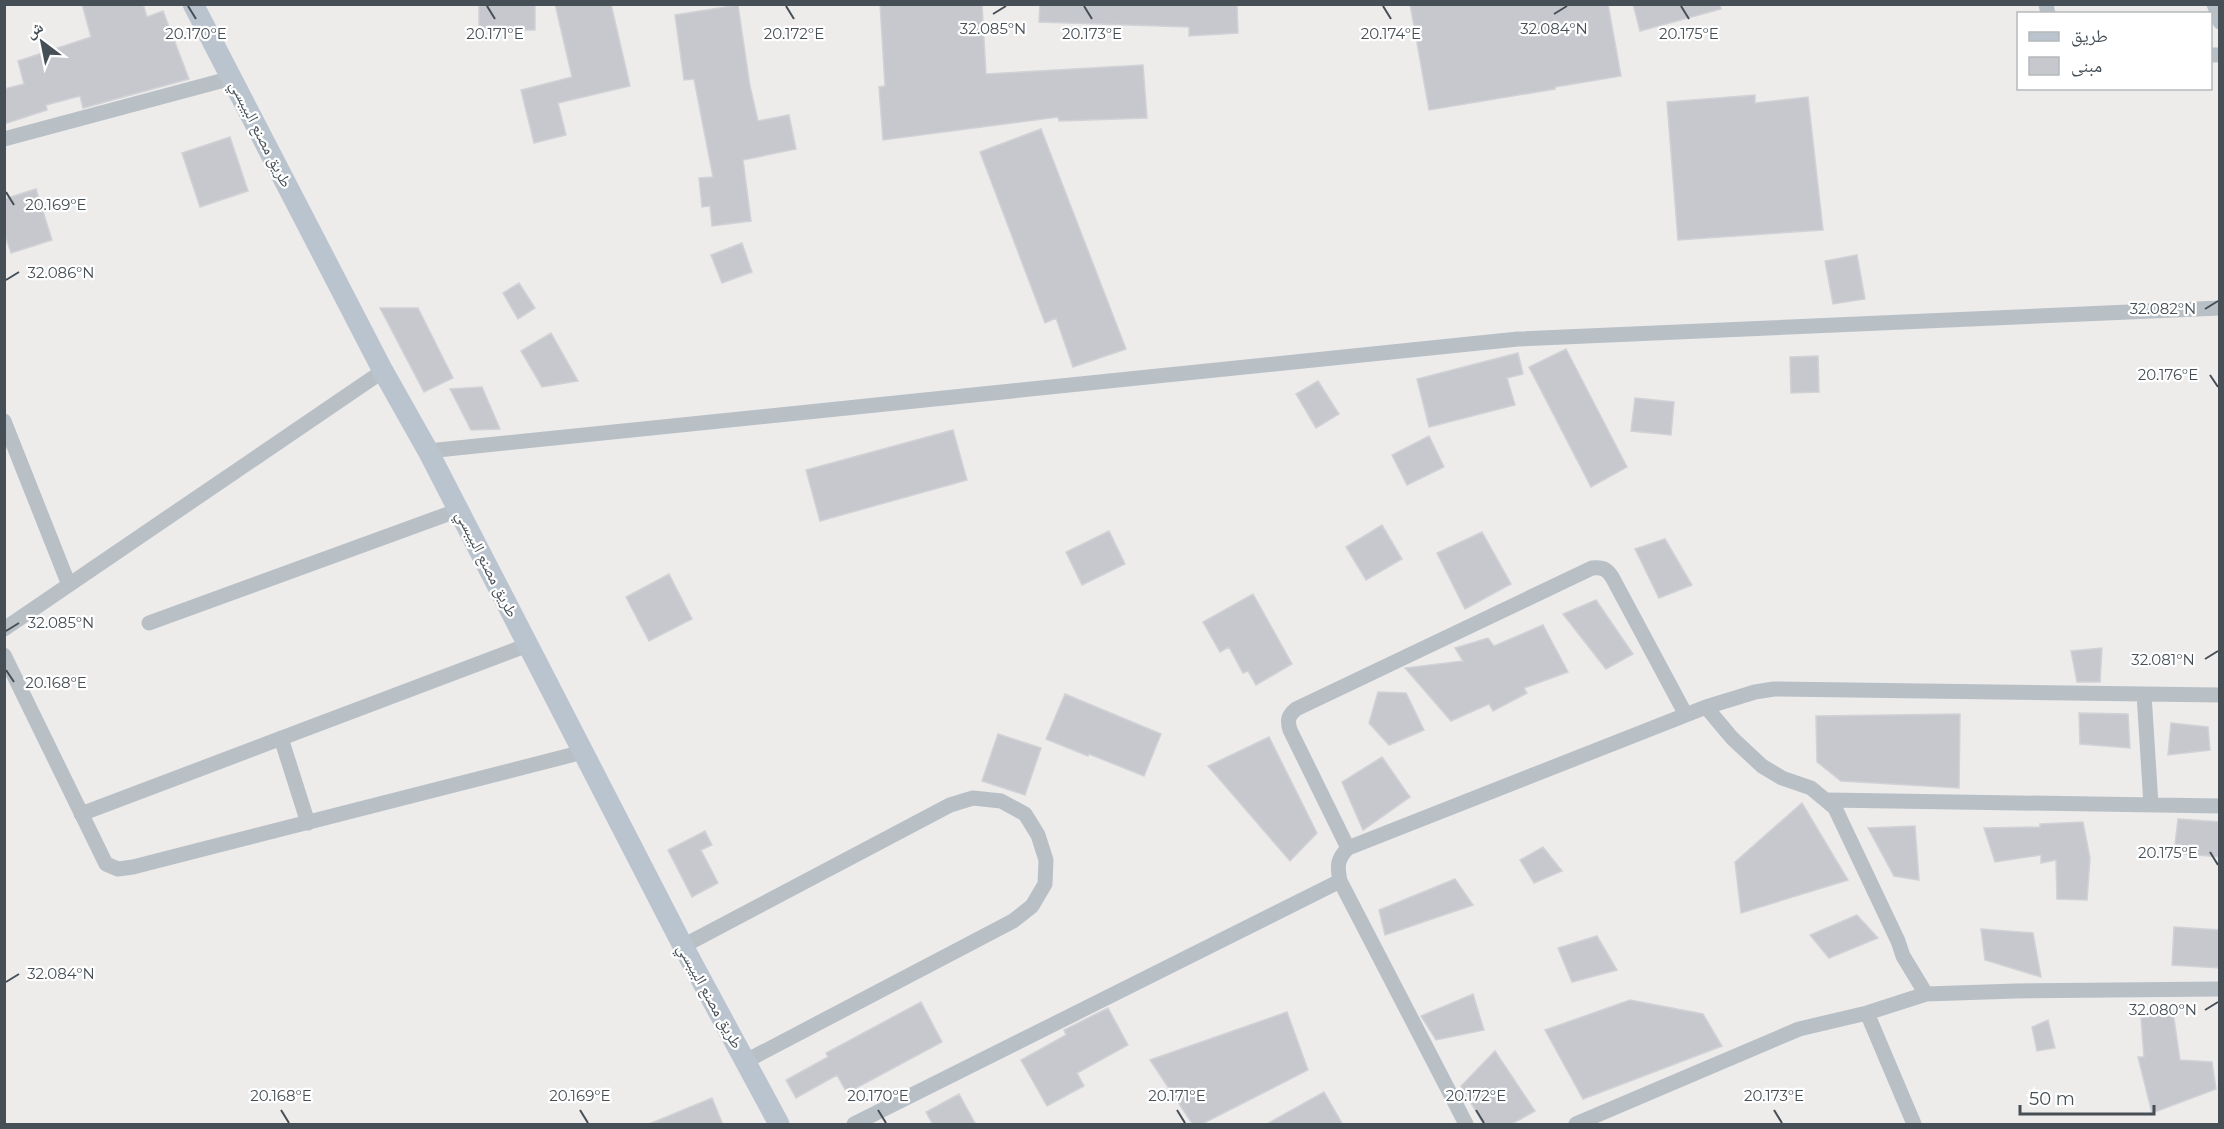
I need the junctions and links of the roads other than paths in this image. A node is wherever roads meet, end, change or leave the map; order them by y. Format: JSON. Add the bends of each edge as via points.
{"nodes":[{"id":1,"x":194,"y":4,"type":"edge"},
{"id":2,"x":2214,"y":4,"type":"edge"},
{"id":3,"x":2220,"y":22,"type":"edge"},
{"id":4,"x":232,"y":78,"type":"junction"},
{"id":5,"x":4,"y":139,"type":"edge"},
{"id":6,"x":2220,"y":308,"type":"edge"},
{"id":7,"x":383,"y":371,"type":"junction"},
{"id":8,"x":4,"y":421,"type":"edge"},
{"id":9,"x":428,"y":451,"type":"junction"},
{"id":10,"x":459,"y":510,"type":"junction"},
{"id":11,"x":69,"y":585,"type":"junction"},
{"id":12,"x":149,"y":623,"type":"dead end"},
{"id":13,"x":4,"y":629,"type":"edge"},
{"id":14,"x":528,"y":645,"type":"junction"},
{"id":15,"x":4,"y":655,"type":"edge"},
{"id":16,"x":2144,"y":694,"type":"junction"},
{"id":17,"x":2220,"y":695,"type":"edge"},
{"id":18,"x":1706,"y":707,"type":"junction"},
{"id":19,"x":1686,"y":715,"type":"junction"},
{"id":20,"x":281,"y":738,"type":"junction"},
{"id":21,"x":583,"y":752,"type":"junction"},
{"id":22,"x":1828,"y":800,"type":"junction"},
{"id":23,"x":2151,"y":805,"type":"junction"},
{"id":24,"x":2220,"y":806,"type":"edge"},
{"id":25,"x":81,"y":814,"type":"junction"},
{"id":26,"x":308,"y":823,"type":"junction"},
{"id":27,"x":1348,"y":848,"type":"junction"},
{"id":28,"x":1340,"y":881,"type":"junction"},
{"id":29,"x":683,"y":946,"type":"junction"},
{"id":30,"x":2220,"y":989,"type":"edge"},
{"id":31,"x":1926,"y":994,"type":"junction"},
{"id":32,"x":1867,"y":1013,"type":"junction"},
{"id":33,"x":746,"y":1061,"type":"junction"},
{"id":34,"x":779,"y":1125,"type":"edge"},
{"id":35,"x":854,"y":1125,"type":"edge"},
{"id":36,"x":1466,"y":1125,"type":"edge"},
{"id":37,"x":1576,"y":1125,"type":"edge"},
{"id":38,"x":1914,"y":1125,"type":"edge"}],
"edges":[{"from":1,"to":4,"type":"main road","name":"طريق مصنع البيبسي"},
{"from":2,"to":3,"type":"street"},
{"from":4,"to":5,"type":"street"},
{"from":4,"to":7,"type":"main road","name":"طريق مصنع البيبسي"},
{"from":6,"to":9,"type":"street","via":[[1518,339]]},
{"from":7,"to":9,"type":"main road","name":"طريق مصنع البيبسي"},
{"from":7,"to":11,"type":"street"},
{"from":8,"to":11,"type":"street"},
{"from":9,"to":10,"type":"main road","name":"طريق مصنع البيبسي"},
{"from":10,"to":12,"type":"street"},
{"from":10,"to":14,"type":"main road","name":"طريق مصنع البيبسي"},
{"from":11,"to":13,"type":"street"},
{"from":14,"to":20,"type":"street"},
{"from":14,"to":21,"type":"main road","name":"طريق مصنع البيبسي"},
{"from":15,"to":25,"type":"street"},
{"from":16,"to":17,"type":"street"},
{"from":16,"to":18,"type":"street","via":[[1774,689]]},
{"from":16,"to":23,"type":"street"},
{"from":18,"to":19,"type":"street"},
{"from":18,"to":22,"type":"street","via":[[1762,765]]},
{"from":19,"to":27,"type":"street"},
{"from":19,"to":27,"type":"street","via":[[1608,570],[1592,568],[1289,715],[1290,730]]},
{"from":20,"to":25,"type":"street"},
{"from":20,"to":26,"type":"street"},
{"from":21,"to":26,"type":"street"},
{"from":21,"to":29,"type":"main road","name":"طريق مصنع البيبسي"},
{"from":22,"to":23,"type":"street"},
{"from":22,"to":31,"type":"street","via":[[1870,880],[1903,956]]},
{"from":23,"to":24,"type":"street"},
{"from":25,"to":26,"type":"street","via":[[106,864],[117,869]]},
{"from":27,"to":28,"type":"street","via":[[1339,856]]},
{"from":28,"to":35,"type":"street"},
{"from":28,"to":36,"type":"street"},
{"from":29,"to":33,"type":"main road","name":"طريق مصنع البيبسي"},
{"from":29,"to":33,"type":"street","via":[[950,805],[973,798],[1000,801],[1025,814],[1038,835],[1046,860],[1045,884],[1032,906],[1013,921]]},
{"from":30,"to":31,"type":"street"},
{"from":31,"to":32,"type":"street"},
{"from":32,"to":37,"type":"street","via":[[1799,1029]]},
{"from":32,"to":38,"type":"street"},
{"from":33,"to":34,"type":"main road","name":"طريق مصنع البيبسي"}]}
